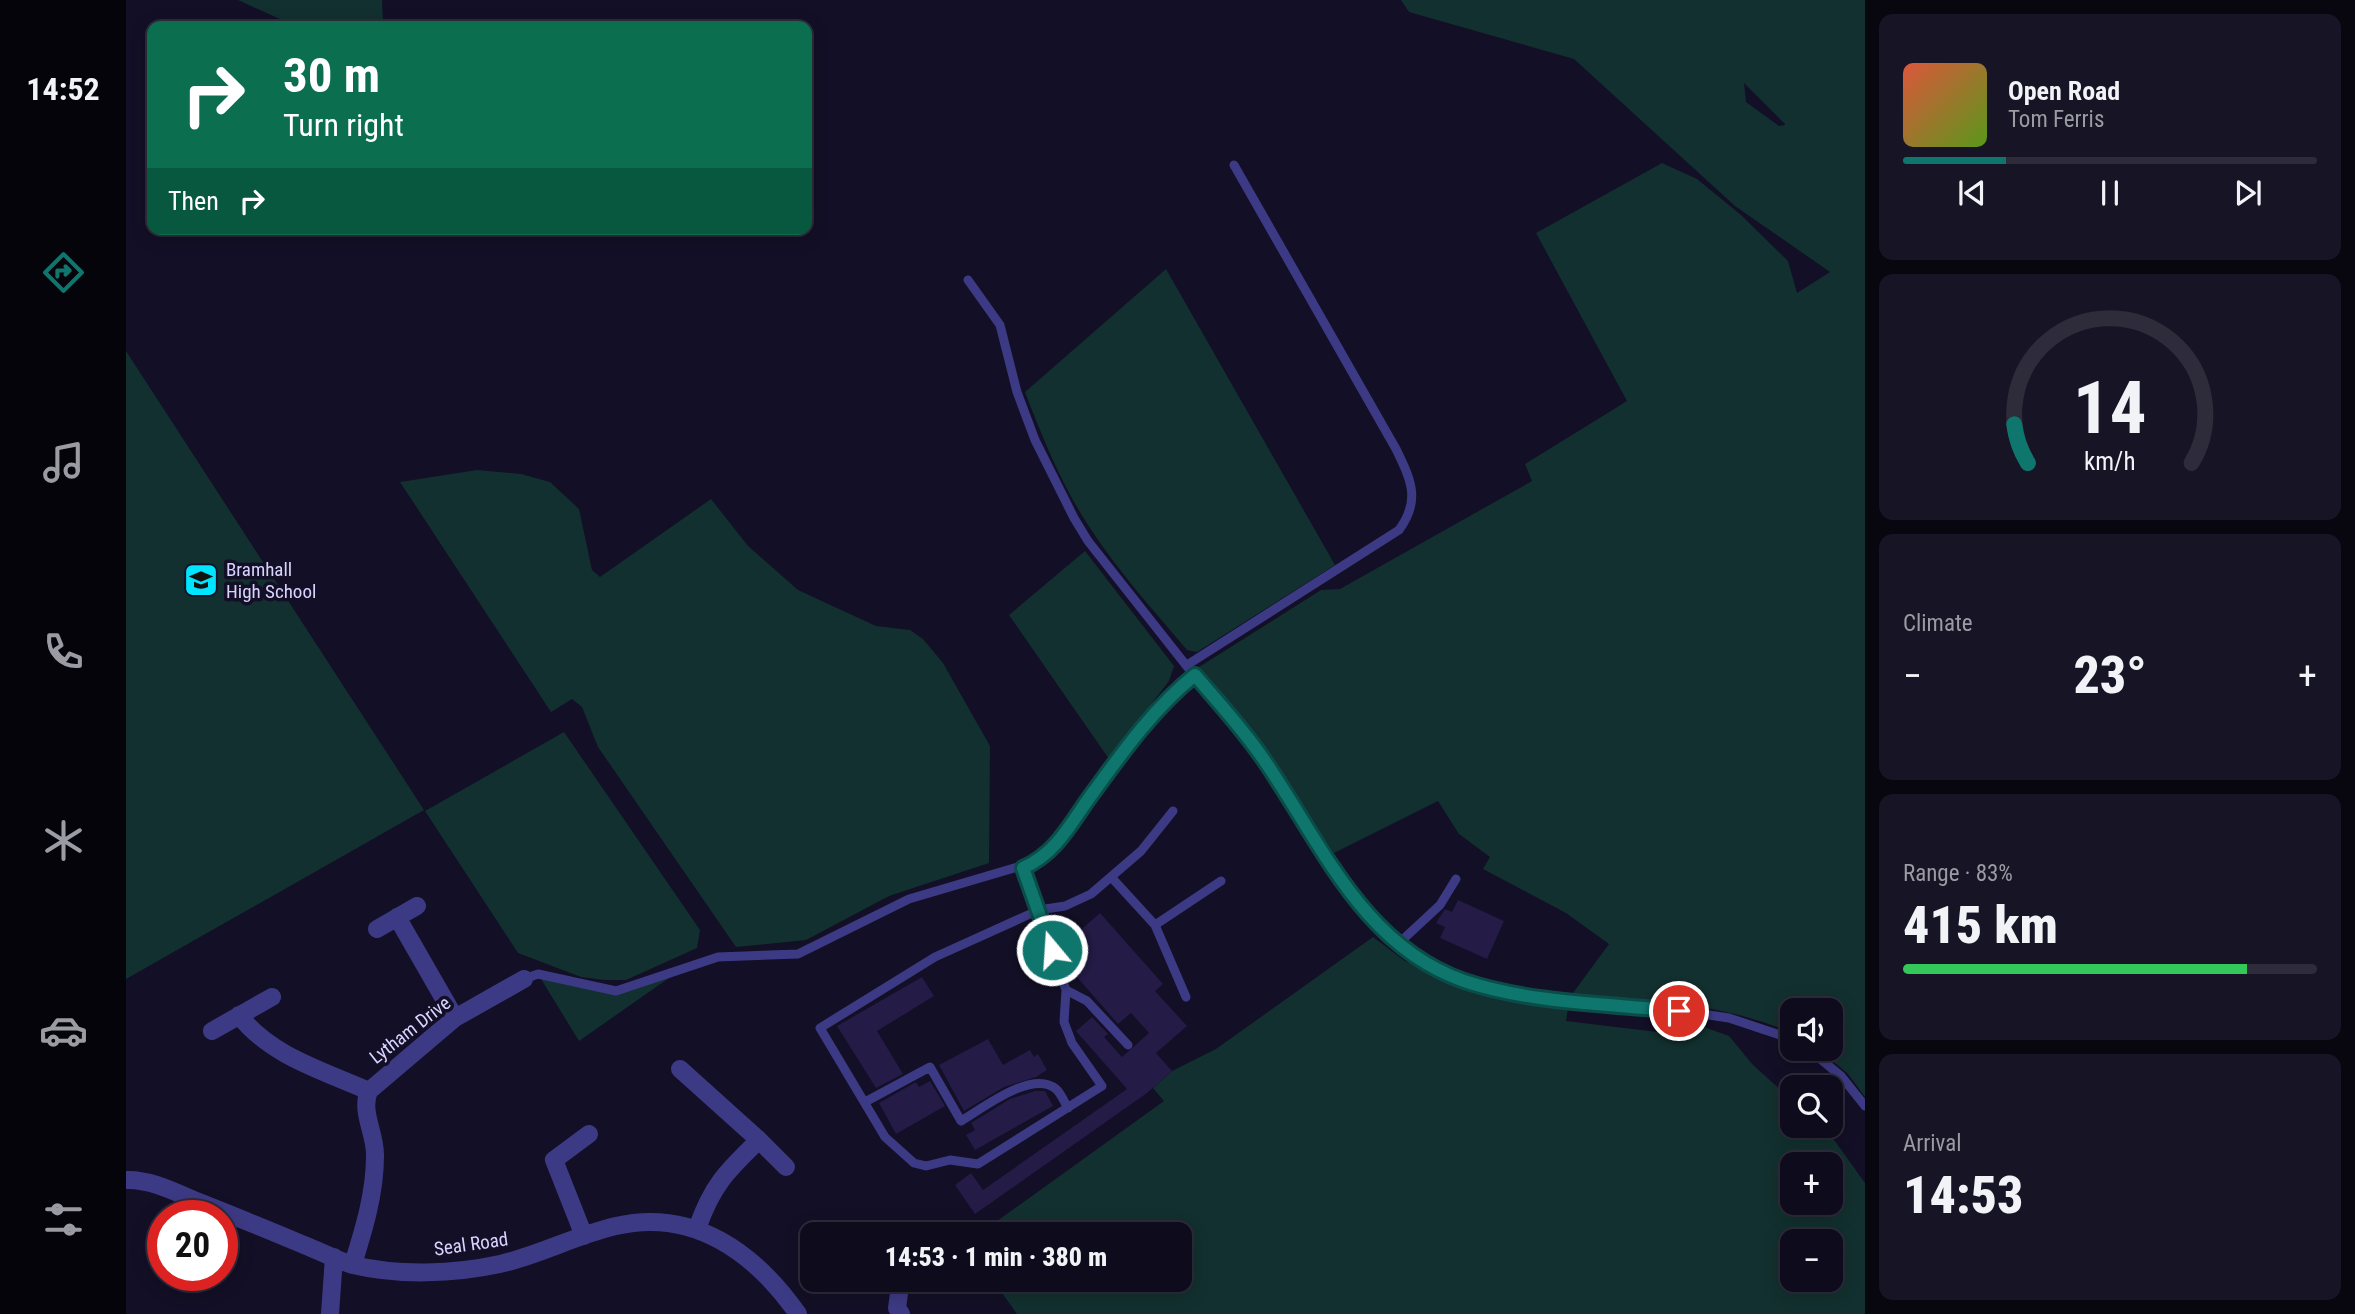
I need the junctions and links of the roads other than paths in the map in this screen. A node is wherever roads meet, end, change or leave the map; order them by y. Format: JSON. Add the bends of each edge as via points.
{"nodes":[{"id":1,"x":1234,"y":165,"type":"dead end"},
{"id":2,"x":968,"y":280,"type":"dead end"},
{"id":3,"x":1187,"y":665,"type":"junction"},
{"id":4,"x":1195,"y":675,"type":"junction"},
{"id":5,"x":1173,"y":811,"type":"dead end"},
{"id":6,"x":1023,"y":868,"type":"junction"},
{"id":7,"x":1112,"y":878,"type":"junction"},
{"id":8,"x":1457,"y":878,"type":"dead end"},
{"id":9,"x":1221,"y":881,"type":"dead end"},
{"id":10,"x":417,"y":906,"type":"dead end"},
{"id":11,"x":1039,"y":910,"type":"junction"},
{"id":12,"x":397,"y":917,"type":"junction"},
{"id":13,"x":1155,"y":925,"type":"junction"},
{"id":14,"x":377,"y":929,"type":"dead end"},
{"id":15,"x":1398,"y":944,"type":"junction"},
{"id":16,"x":524,"y":979,"type":"joint"},
{"id":17,"x":1066,"y":990,"type":"junction"},
{"id":18,"x":272,"y":997,"type":"dead end"},
{"id":19,"x":1186,"y":997,"type":"dead end"},
{"id":20,"x":239,"y":1015,"type":"junction"},
{"id":21,"x":455,"y":1018,"type":"junction"},
{"id":22,"x":212,"y":1031,"type":"dead end"},
{"id":23,"x":1780,"y":1035,"type":"edge"},
{"id":24,"x":1128,"y":1045,"type":"dead end"},
{"id":25,"x":1823,"y":1061,"type":"edge"},
{"id":26,"x":680,"y":1069,"type":"dead end"},
{"id":27,"x":369,"y":1091,"type":"junction"},
{"id":28,"x":865,"y":1102,"type":"junction"},
{"id":29,"x":1865,"y":1106,"type":"edge"},
{"id":30,"x":1068,"y":1108,"type":"junction"},
{"id":31,"x":589,"y":1134,"type":"dead end"},
{"id":32,"x":759,"y":1140,"type":"junction"},
{"id":33,"x":786,"y":1167,"type":"dead end"},
{"id":34,"x":126,"y":1180,"type":"edge"},
{"id":35,"x":697,"y":1229,"type":"junction"},
{"id":36,"x":584,"y":1236,"type":"junction"},
{"id":37,"x":334,"y":1257,"type":"junction"},
{"id":38,"x":353,"y":1264,"type":"junction"},
{"id":39,"x":899,"y":1292,"type":"edge"},
{"id":40,"x":330,"y":1314,"type":"edge"},
{"id":41,"x":798,"y":1314,"type":"edge"},
{"id":42,"x":901,"y":1314,"type":"edge"}],
"edges":[{"from":1,"to":3,"type":"lane","via":[[1396,449],[1414,493],[1399,530]]},
{"from":2,"to":3,"type":"lane","via":[[1000,326],[1026,416],[1074,518]]},
{"from":3,"to":4,"type":"lane"},
{"from":4,"to":6,"type":"lane","via":[[1178,688],[1129,746],[1052,852]]},
{"from":4,"to":15,"type":"lane","via":[[1262,756],[1359,906]]},
{"from":5,"to":7,"type":"lane"},
{"from":6,"to":11,"type":"lane"},
{"from":6,"to":16,"type":"lane","via":[[909,899],[798,954],[718,957],[616,991],[538,974]]},
{"from":7,"to":11,"type":"lane","via":[[1065,906]]},
{"from":7,"to":13,"type":"lane"},
{"from":8,"to":15,"type":"lane","via":[[1440,905]]},
{"from":9,"to":13,"type":"lane"},
{"from":10,"to":12,"type":"street"},
{"from":11,"to":17,"type":"lane"},
{"from":11,"to":28,"type":"lane","via":[[935,957],[820,1028]]},
{"from":12,"to":14,"type":"street"},
{"from":12,"to":21,"type":"street"},
{"from":13,"to":19,"type":"lane"},
{"from":15,"to":23,"type":"lane","via":[[1438,970],[1511,994],[1716,1016]]},
{"from":16,"to":21,"type":"street","name":"Lytham Drive"},
{"from":17,"to":24,"type":"lane","via":[[1087,1001]]},
{"from":17,"to":30,"type":"lane","via":[[1064,1022],[1072,1043],[1102,1086]]},
{"from":18,"to":20,"type":"street"},
{"from":20,"to":22,"type":"street"},
{"from":20,"to":27,"type":"street","via":[[281,1051]]},
{"from":21,"to":27,"type":"street","name":"Lytham Drive"},
{"from":25,"to":29,"type":"lane"},
{"from":26,"to":32,"type":"street"},
{"from":27,"to":38,"type":"street","name":"Lytham Drive","via":[[365,1102],[376,1152],[374,1179]]},
{"from":28,"to":30,"type":"lane","via":[[898,1151],[926,1166],[950,1160],[978,1164]]},
{"from":28,"to":30,"type":"lane","via":[[930,1068],[961,1121],[1024,1084],[1042,1082],[1055,1089]]},
{"from":31,"to":36,"type":"street","via":[[554,1160]]},
{"from":32,"to":33,"type":"street"},
{"from":32,"to":35,"type":"street","via":[[707,1198]]},
{"from":34,"to":37,"type":"street","name":"Seal Road","via":[[163,1187]]},
{"from":35,"to":36,"type":"street","name":"Seal Road","via":[[648,1221]]},
{"from":35,"to":41,"type":"street","name":"Seal Road","via":[[741,1252],[775,1281]]},
{"from":36,"to":38,"type":"street","name":"Seal Road","via":[[500,1264],[452,1271]]},
{"from":37,"to":38,"type":"street","name":"Seal Road"},
{"from":37,"to":40,"type":"street"},
{"from":39,"to":42,"type":"street"}]}
